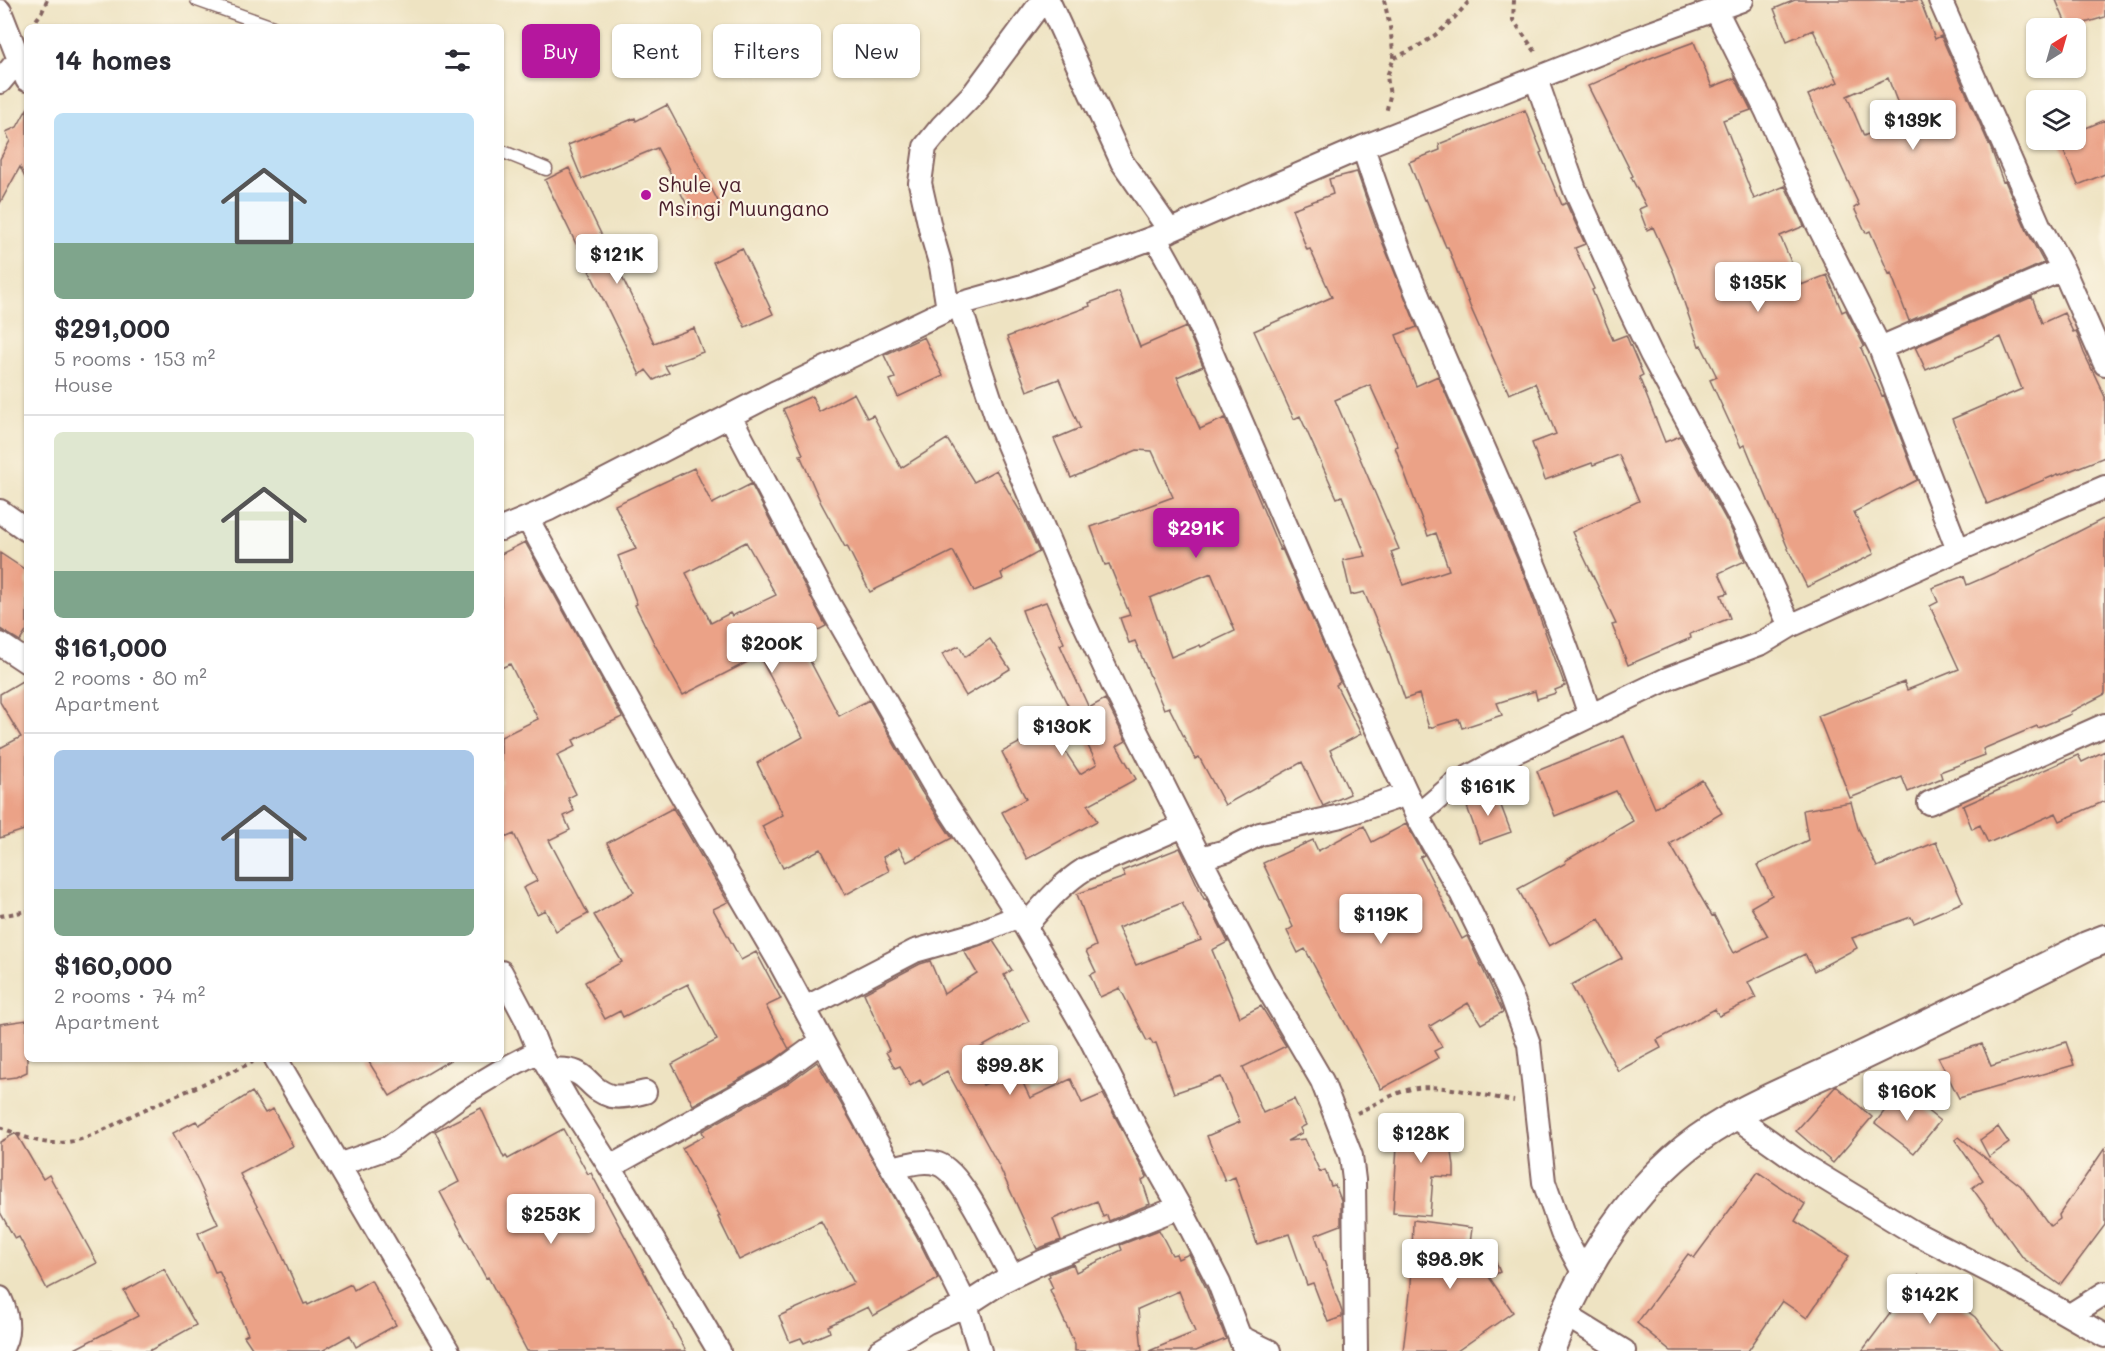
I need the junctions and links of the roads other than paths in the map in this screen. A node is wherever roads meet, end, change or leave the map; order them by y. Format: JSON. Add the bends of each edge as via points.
{"nodes":[{"id":1,"x":197,"y":0,"type":"edge"},
{"id":2,"x":1043,"y":0,"type":"edge"},
{"id":3,"x":1048,"y":0,"type":"edge"},
{"id":4,"x":1742,"y":0,"type":"edge"},
{"id":5,"x":1940,"y":0,"type":"edge"},
{"id":6,"x":1716,"y":10,"type":"junction"},
{"id":7,"x":0,"y":11,"type":"edge"},
{"id":8,"x":265,"y":24,"type":"edge"},
{"id":9,"x":19,"y":59,"type":"junction"},
{"id":10,"x":24,"y":72,"type":"edge"},
{"id":11,"x":1541,"y":77,"type":"junction"},
{"id":12,"x":0,"y":82,"type":"edge"},
{"id":13,"x":1367,"y":146,"type":"junction"},
{"id":14,"x":504,"y":152,"type":"edge"},
{"id":15,"x":546,"y":169,"type":"dead end"},
{"id":16,"x":1162,"y":234,"type":"junction"},
{"id":17,"x":2063,"y":269,"type":"junction"},
{"id":18,"x":953,"y":307,"type":"junction"},
{"id":19,"x":1880,"y":348,"type":"junction"},
{"id":20,"x":2105,"y":364,"type":"edge"},
{"id":21,"x":730,"y":416,"type":"junction"},
{"id":22,"x":2105,"y":487,"type":"edge"},
{"id":23,"x":0,"y":511,"type":"edge"},
{"id":24,"x":527,"y":518,"type":"junction"},
{"id":25,"x":24,"y":523,"type":"edge"},
{"id":26,"x":504,"y":528,"type":"edge"},
{"id":27,"x":1958,"y":550,"type":"junction"},
{"id":28,"x":1790,"y":626,"type":"junction"},
{"id":29,"x":0,"y":644,"type":"edge"},
{"id":30,"x":24,"y":661,"type":"edge"},
{"id":31,"x":1590,"y":716,"type":"junction"},
{"id":32,"x":2105,"y":725,"type":"edge"},
{"id":33,"x":1407,"y":794,"type":"junction"},
{"id":34,"x":1929,"y":803,"type":"dead end"},
{"id":35,"x":1417,"y":816,"type":"junction"},
{"id":36,"x":1183,"y":826,"type":"junction"},
{"id":37,"x":1200,"y":858,"type":"junction"},
{"id":38,"x":1022,"y":921,"type":"junction"},
{"id":39,"x":2105,"y":939,"type":"edge"},
{"id":40,"x":504,"y":978,"type":"edge"},
{"id":41,"x":805,"y":1008,"type":"junction"},
{"id":42,"x":822,"y":1041,"type":"junction"},
{"id":43,"x":545,"y":1061,"type":"junction"},
{"id":44,"x":278,"y":1062,"type":"edge"},
{"id":45,"x":645,"y":1092,"type":"dead end"},
{"id":46,"x":1734,"y":1116,"type":"junction"},
{"id":47,"x":338,"y":1165,"type":"junction"},
{"id":48,"x":610,"y":1167,"type":"junction"},
{"id":49,"x":892,"y":1168,"type":"junction"},
{"id":50,"x":1180,"y":1207,"type":"junction"},
{"id":51,"x":1584,"y":1274,"type":"junction"},
{"id":52,"x":1012,"y":1276,"type":"junction"},
{"id":53,"x":2105,"y":1293,"type":"edge"},
{"id":54,"x":0,"y":1298,"type":"edge"},
{"id":55,"x":966,"y":1305,"type":"junction"},
{"id":56,"x":1564,"y":1314,"type":"junction"},
{"id":57,"x":2070,"y":1316,"type":"junction"},
{"id":58,"x":2105,"y":1336,"type":"edge"},
{"id":59,"x":1242,"y":1344,"type":"edge"},
{"id":60,"x":0,"y":1351,"type":"edge"},
{"id":61,"x":448,"y":1351,"type":"edge"},
{"id":62,"x":719,"y":1351,"type":"edge"},
{"id":63,"x":880,"y":1351,"type":"edge"},
{"id":64,"x":980,"y":1351,"type":"edge"},
{"id":65,"x":1269,"y":1351,"type":"edge"},
{"id":66,"x":1356,"y":1351,"type":"edge"},
{"id":67,"x":1550,"y":1351,"type":"edge"},
{"id":68,"x":1624,"y":1351,"type":"edge"}],
"edges":[{"from":1,"to":8,"type":"lane"},
{"from":2,"to":18,"type":"street","via":[[974,93],[926,147],[920,183]]},
{"from":3,"to":16,"type":"street","via":[[1122,162]]},
{"from":4,"to":6,"type":"street"},
{"from":5,"to":17,"type":"street","via":[[2035,215]]},
{"from":6,"to":11,"type":"street"},
{"from":6,"to":19,"type":"street"},
{"from":7,"to":9,"type":"street"},
{"from":9,"to":10,"type":"street"},
{"from":9,"to":12,"type":"street"},
{"from":11,"to":13,"type":"street"},
{"from":11,"to":28,"type":"street","via":[[1575,190],[1651,354],[1743,523]]},
{"from":13,"to":16,"type":"street"},
{"from":13,"to":31,"type":"street","via":[[1380,199],[1403,263],[1550,601]]},
{"from":14,"to":15,"type":"lane"},
{"from":16,"to":18,"type":"street","via":[[1026,285]]},
{"from":16,"to":33,"type":"street","via":[[1328,624]]},
{"from":17,"to":19,"type":"street"},
{"from":17,"to":20,"type":"street"},
{"from":18,"to":21,"type":"street"},
{"from":18,"to":36,"type":"street","via":[[1078,610]]},
{"from":19,"to":27,"type":"street"},
{"from":21,"to":24,"type":"street"},
{"from":21,"to":38,"type":"street","via":[[829,604],[933,783]]},
{"from":22,"to":27,"type":"street"},
{"from":23,"to":25,"type":"street"},
{"from":24,"to":26,"type":"street"},
{"from":24,"to":41,"type":"street"},
{"from":27,"to":28,"type":"street"},
{"from":28,"to":31,"type":"street","via":[[1762,643],[1667,680]]},
{"from":29,"to":30,"type":"street"},
{"from":31,"to":35,"type":"street","via":[[1452,786]]},
{"from":32,"to":34,"type":"street"},
{"from":33,"to":35,"type":"street"},
{"from":33,"to":37,"type":"street","via":[[1341,816],[1260,834],[1226,851]]},
{"from":35,"to":51,"type":"street","via":[[1512,995],[1529,1044],[1544,1182],[1562,1233]]},
{"from":36,"to":37,"type":"street"},
{"from":36,"to":38,"type":"street","via":[[1085,869]]},
{"from":37,"to":66,"type":"street","via":[[1264,982],[1322,1082],[1351,1156]]},
{"from":38,"to":41,"type":"street","via":[[915,951]]},
{"from":38,"to":50,"type":"street"},
{"from":39,"to":46,"type":"street"},
{"from":40,"to":43,"type":"street"},
{"from":41,"to":42,"type":"street"},
{"from":42,"to":48,"type":"street","via":[[781,1071]]},
{"from":42,"to":49,"type":"street"},
{"from":43,"to":45,"type":"street","via":[[575,1071],[611,1096]]},
{"from":43,"to":47,"type":"street","via":[[504,1069],[390,1147]]},
{"from":43,"to":48,"type":"street"},
{"from":44,"to":47,"type":"street"},
{"from":46,"to":51,"type":"street","via":[[1686,1148],[1649,1182]]},
{"from":46,"to":57,"type":"street","via":[[1806,1167],[1913,1232]]},
{"from":47,"to":61,"type":"street"},
{"from":48,"to":62,"type":"street"},
{"from":49,"to":52,"type":"street","via":[[928,1162],[948,1169],[967,1194]]},
{"from":49,"to":55,"type":"street"},
{"from":50,"to":52,"type":"street"},
{"from":50,"to":59,"type":"street","via":[[1219,1283]]},
{"from":51,"to":56,"type":"street"},
{"from":52,"to":55,"type":"street"},
{"from":53,"to":57,"type":"street"},
{"from":54,"to":60,"type":"street","via":[[8,1327]]},
{"from":55,"to":63,"type":"street"},
{"from":55,"to":64,"type":"street"},
{"from":56,"to":67,"type":"street"},
{"from":56,"to":68,"type":"street"},
{"from":57,"to":58,"type":"street"},
{"from":59,"to":65,"type":"street"}]}
